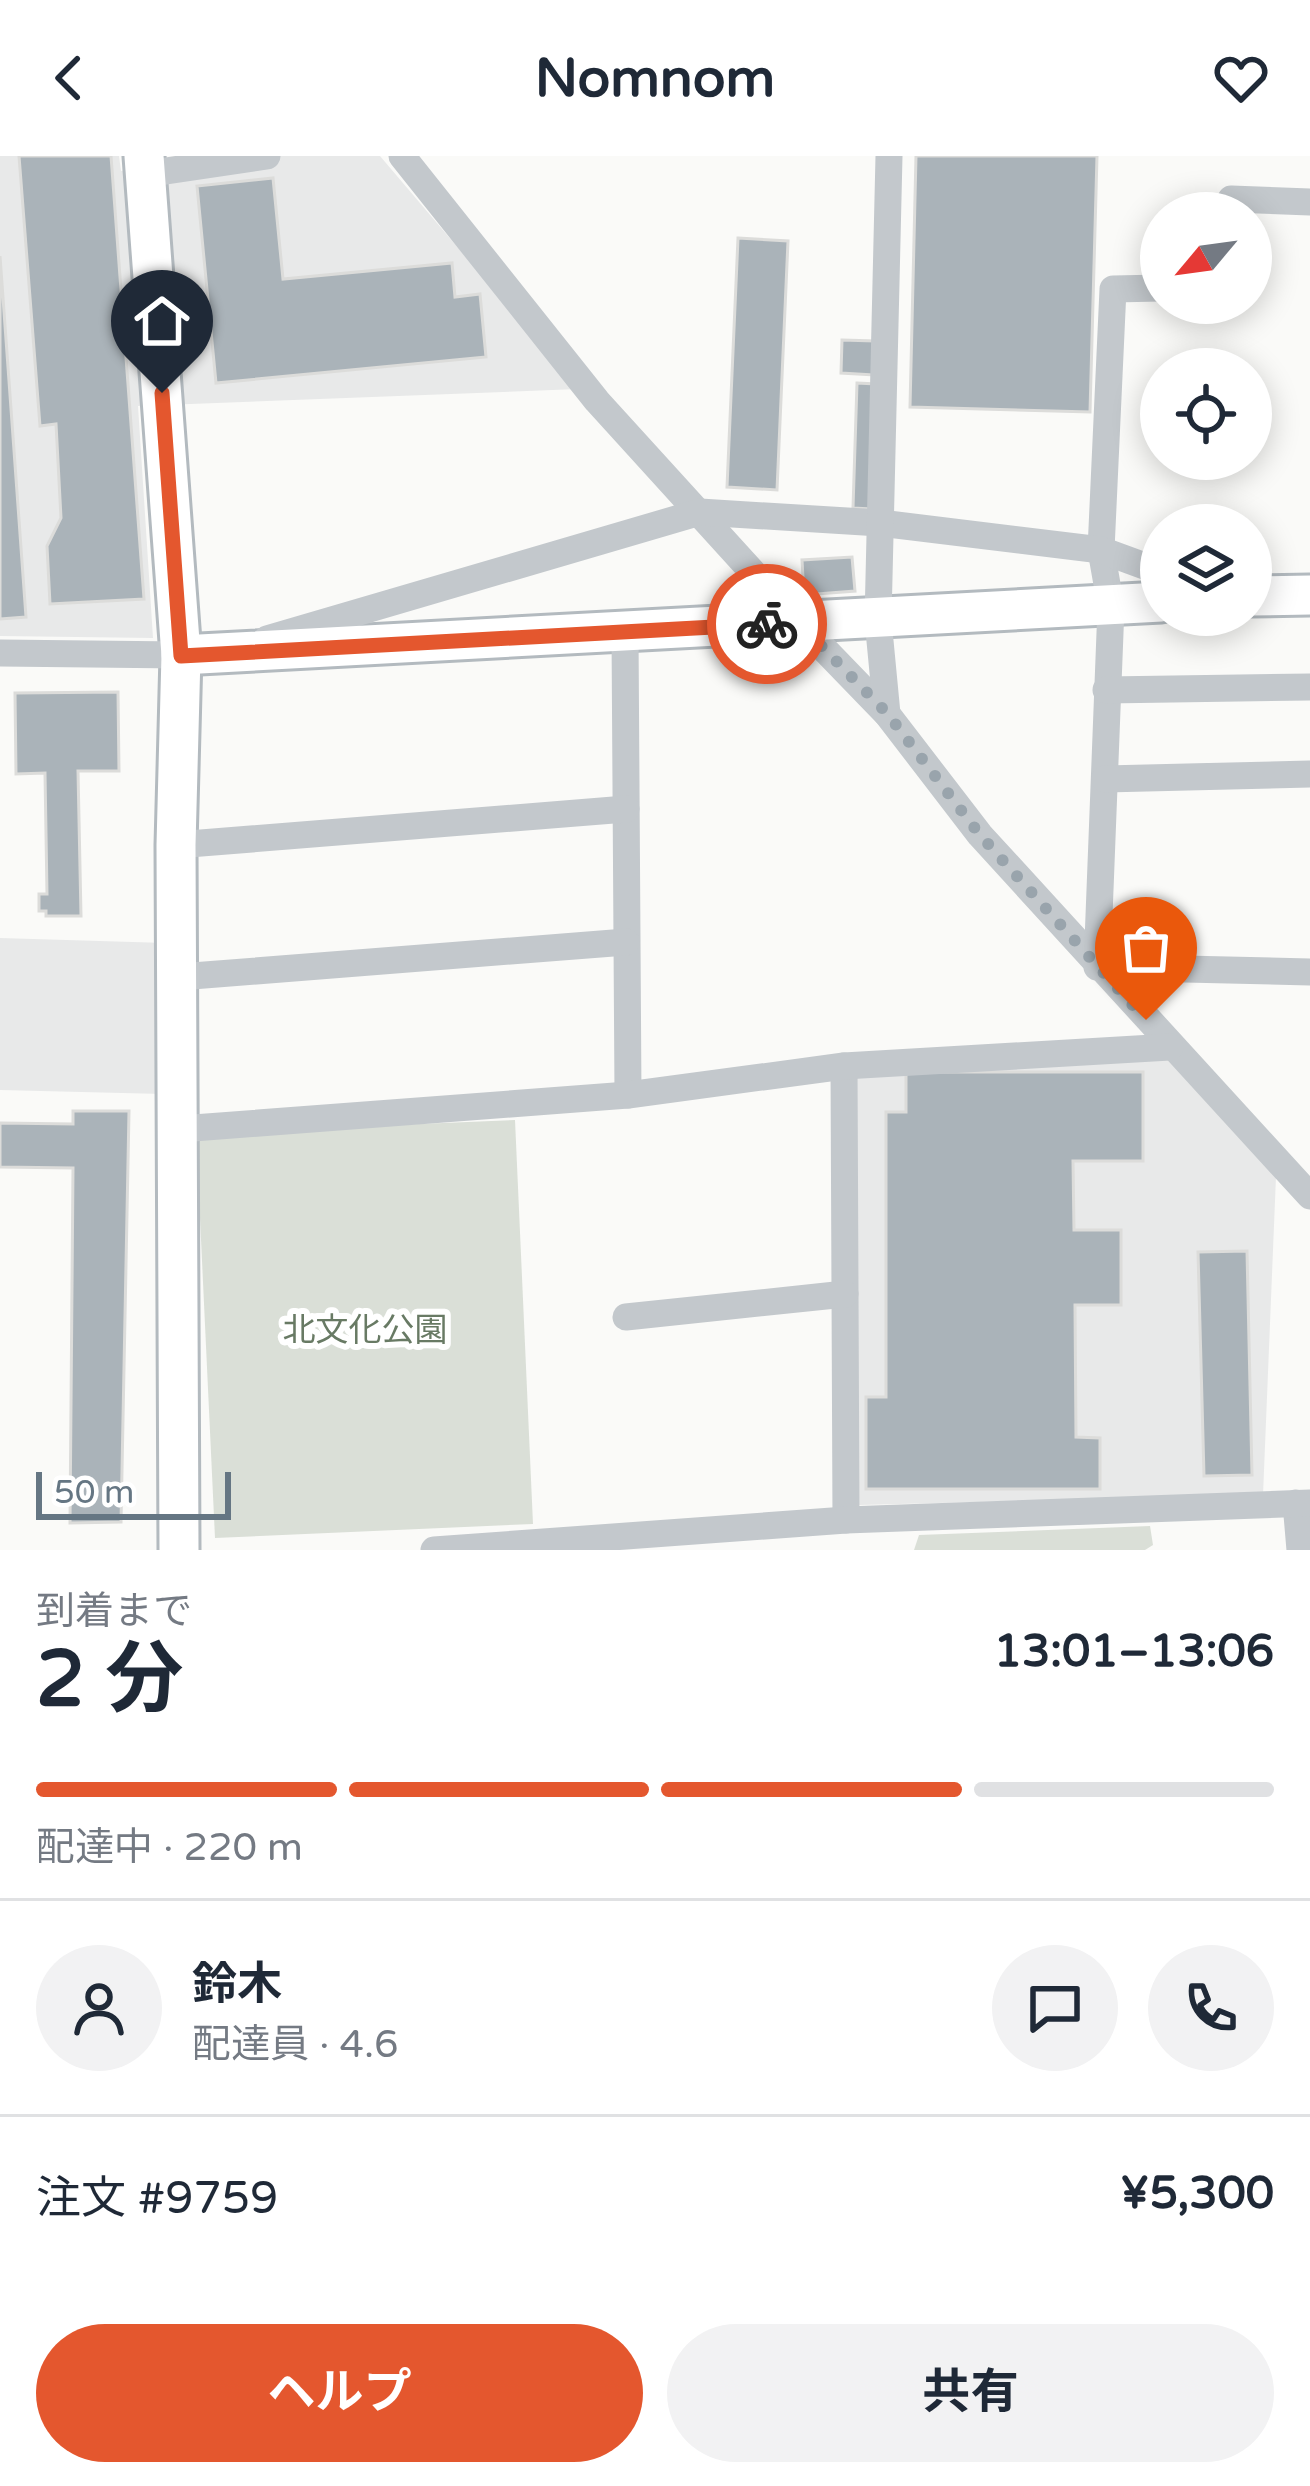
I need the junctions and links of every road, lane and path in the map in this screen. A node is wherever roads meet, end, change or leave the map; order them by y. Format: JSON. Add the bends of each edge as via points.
{"nodes":[{"id":1,"x":267,"y":156,"type":"edge"},
{"id":2,"x":402,"y":156,"type":"edge"},
{"id":3,"x":889,"y":156,"type":"edge"},
{"id":4,"x":145,"y":165,"type":"edge"},
{"id":5,"x":1272,"y":201,"type":"edge"},
{"id":6,"x":1310,"y":202,"type":"edge"},
{"id":7,"x":1140,"y":288,"type":"edge"},
{"id":8,"x":700,"y":512,"type":"junction"},
{"id":9,"x":880,"y":523,"type":"junction"},
{"id":10,"x":1101,"y":550,"type":"junction"},
{"id":11,"x":1140,"y":564,"type":"edge"},
{"id":12,"x":1310,"y":595,"type":"edge"},
{"id":13,"x":1272,"y":596,"type":"edge"},
{"id":14,"x":1140,"y":604,"type":"edge"},
{"id":15,"x":1112,"y":607,"type":"junction"},
{"id":16,"x":878,"y":620,"type":"junction"},
{"id":17,"x":798,"y":622,"type":"junction"},
{"id":18,"x":625,"y":632,"type":"junction"},
{"id":19,"x":229,"y":650,"type":"junction"},
{"id":20,"x":0,"y":653,"type":"edge"},
{"id":21,"x":181,"y":656,"type":"junction"},
{"id":22,"x":1310,"y":687,"type":"edge"},
{"id":23,"x":1106,"y":690,"type":"junction"},
{"id":24,"x":887,"y":713,"type":"junction"},
{"id":25,"x":1310,"y":774,"type":"edge"},
{"id":26,"x":1105,"y":778,"type":"junction"},
{"id":27,"x":626,"y":809,"type":"junction"},
{"id":28,"x":176,"y":845,"type":"junction"},
{"id":29,"x":626,"y":942,"type":"junction"},
{"id":30,"x":1097,"y":967,"type":"junction"},
{"id":31,"x":1310,"y":972,"type":"edge"},
{"id":32,"x":179,"y":977,"type":"junction"},
{"id":33,"x":1170,"y":1047,"type":"junction"},
{"id":34,"x":844,"y":1066,"type":"junction"},
{"id":35,"x":628,"y":1095,"type":"junction"},
{"id":36,"x":180,"y":1129,"type":"junction"},
{"id":37,"x":1310,"y":1196,"type":"edge"},
{"id":38,"x":845,"y":1294,"type":"junction"},
{"id":39,"x":626,"y":1317,"type":"dead end"},
{"id":40,"x":1303,"y":1503,"type":"edge"},
{"id":41,"x":845,"y":1520,"type":"junction"},
{"id":42,"x":525,"y":1548,"type":"edge"},
{"id":43,"x":179,"y":1550,"type":"edge"},
{"id":44,"x":434,"y":1550,"type":"edge"},
{"id":45,"x":1300,"y":1550,"type":"edge"}],
"edges":[{"from":1,"to":4,"type":"street"},
{"from":2,"to":8,"type":"street","via":[[597,401]]},
{"from":3,"to":9,"type":"street"},
{"from":4,"to":21,"type":"street"},
{"from":5,"to":6,"type":"street"},
{"from":7,"to":10,"type":"street","via":[[1113,289]]},
{"from":8,"to":9,"type":"street"},
{"from":8,"to":17,"type":"street"},
{"from":8,"to":19,"type":"street"},
{"from":9,"to":10,"type":"street"},
{"from":9,"to":16,"type":"street"},
{"from":10,"to":11,"type":"street"},
{"from":10,"to":15,"type":"street"},
{"from":12,"to":13,"type":"street"},
{"from":14,"to":15,"type":"street"},
{"from":15,"to":16,"type":"street"},
{"from":15,"to":23,"type":"street"},
{"from":16,"to":17,"type":"street"},
{"from":16,"to":24,"type":"street"},
{"from":17,"to":18,"type":"street"},
{"from":17,"to":24,"type":"street"},
{"from":18,"to":19,"type":"street"},
{"from":18,"to":27,"type":"street"},
{"from":19,"to":21,"type":"street"},
{"from":20,"to":21,"type":"street"},
{"from":21,"to":28,"type":"street"},
{"from":22,"to":23,"type":"street"},
{"from":23,"to":26,"type":"street"},
{"from":24,"to":30,"type":"street","via":[[980,835]]},
{"from":25,"to":26,"type":"street"},
{"from":26,"to":30,"type":"street"},
{"from":27,"to":28,"type":"street"},
{"from":27,"to":29,"type":"street"},
{"from":28,"to":32,"type":"street"},
{"from":29,"to":32,"type":"street"},
{"from":29,"to":35,"type":"street"},
{"from":30,"to":31,"type":"street"},
{"from":30,"to":33,"type":"street"},
{"from":32,"to":36,"type":"street"},
{"from":33,"to":34,"type":"street"},
{"from":33,"to":37,"type":"street"},
{"from":34,"to":35,"type":"street"},
{"from":34,"to":38,"type":"street"},
{"from":35,"to":36,"type":"street"},
{"from":36,"to":43,"type":"street"},
{"from":38,"to":39,"type":"street"},
{"from":38,"to":41,"type":"street"},
{"from":40,"to":41,"type":"street"},
{"from":40,"to":45,"type":"street"},
{"from":41,"to":42,"type":"street"},
{"from":42,"to":44,"type":"street"}]}
